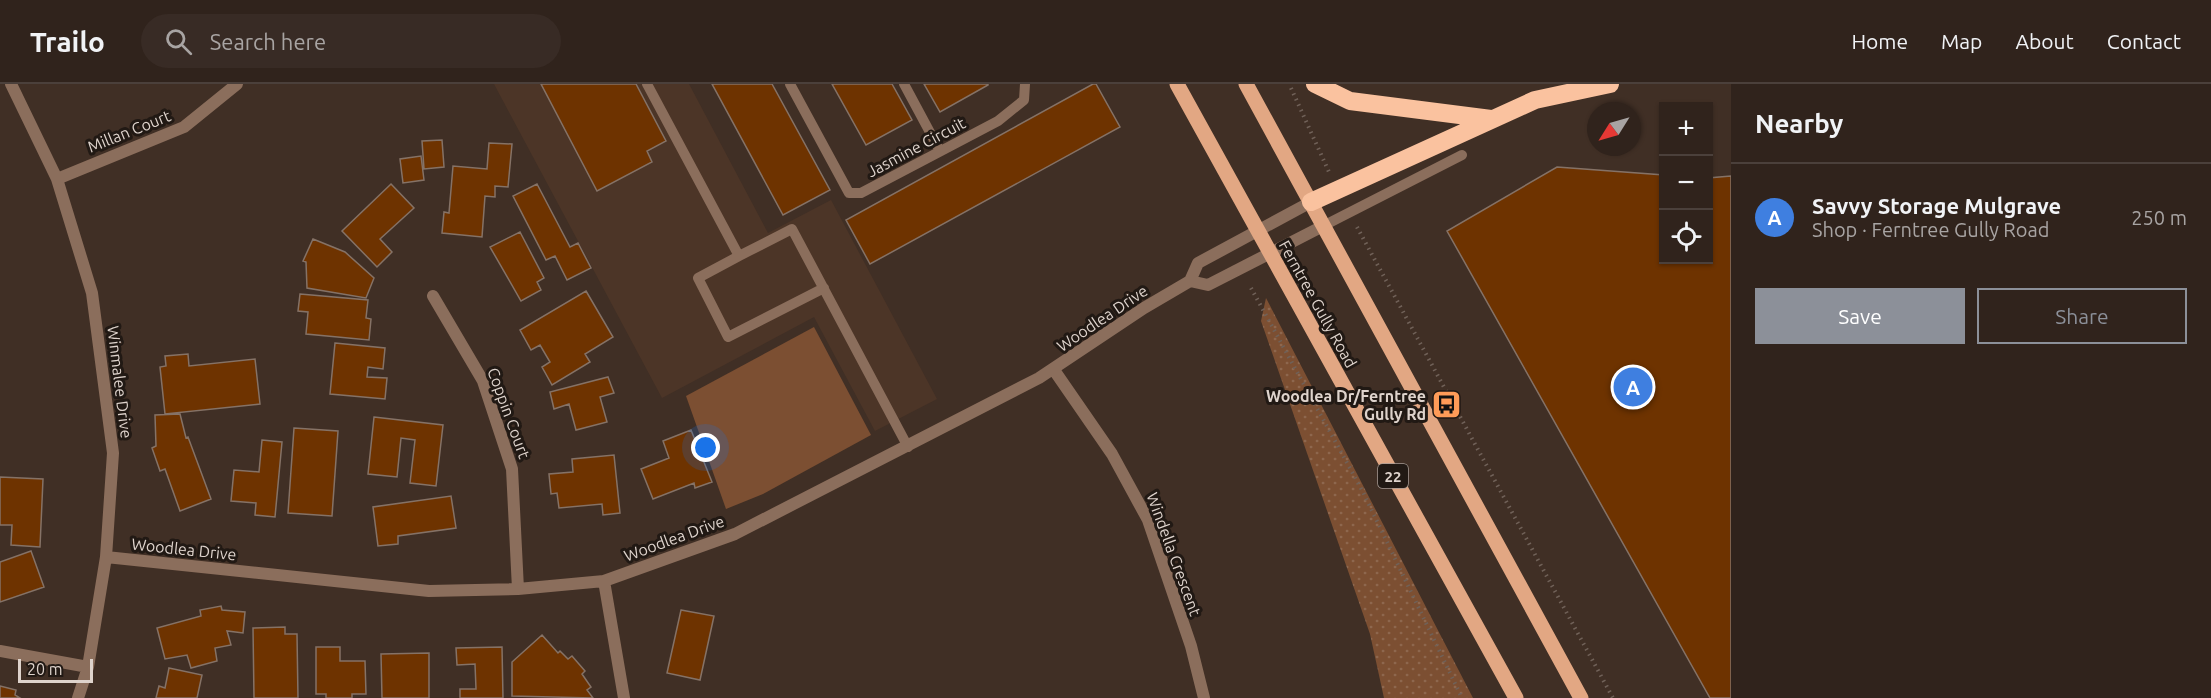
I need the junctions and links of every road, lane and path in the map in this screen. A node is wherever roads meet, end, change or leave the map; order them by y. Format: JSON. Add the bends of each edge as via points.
{"nodes":[{"id":1,"x":10,"y":84,"type":"edge"},
{"id":2,"x":237,"y":84,"type":"edge"},
{"id":3,"x":647,"y":84,"type":"edge"},
{"id":4,"x":790,"y":84,"type":"edge"},
{"id":5,"x":904,"y":84,"type":"edge"},
{"id":6,"x":1025,"y":84,"type":"edge"},
{"id":7,"x":1177,"y":84,"type":"edge"},
{"id":8,"x":1246,"y":84,"type":"edge"},
{"id":9,"x":1315,"y":84,"type":"edge"},
{"id":10,"x":1610,"y":84,"type":"edge"},
{"id":11,"x":1291,"y":88,"type":"dead end"},
{"id":12,"x":1491,"y":119,"type":"junction"},
{"id":13,"x":940,"y":151,"type":"junction"},
{"id":14,"x":1462,"y":155,"type":"dead end"},
{"id":15,"x":57,"y":179,"type":"junction"},
{"id":16,"x":1337,"y":190,"type":"junction"},
{"id":17,"x":1311,"y":202,"type":"junction"},
{"id":18,"x":1350,"y":214,"type":"junction"},
{"id":19,"x":1323,"y":226,"type":"junction"},
{"id":20,"x":1257,"y":231,"type":"junction"},
{"id":21,"x":1269,"y":253,"type":"junction"},
{"id":22,"x":739,"y":256,"type":"junction"},
{"id":23,"x":1190,"y":281,"type":"junction"},
{"id":24,"x":824,"y":288,"type":"junction"},
{"id":25,"x":1251,"y":288,"type":"dead end"},
{"id":26,"x":433,"y":296,"type":"dead end"},
{"id":27,"x":1054,"y":370,"type":"junction"},
{"id":28,"x":908,"y":447,"type":"junction"},
{"id":29,"x":106,"y":557,"type":"junction"},
{"id":30,"x":604,"y":581,"type":"junction"},
{"id":31,"x":518,"y":589,"type":"junction"},
{"id":32,"x":0,"y":651,"type":"edge"},
{"id":33,"x":88,"y":667,"type":"junction"},
{"id":34,"x":78,"y":698,"type":"edge"},
{"id":35,"x":624,"y":698,"type":"edge"},
{"id":36,"x":1204,"y":698,"type":"edge"},
{"id":37,"x":1462,"y":698,"type":"edge"},
{"id":38,"x":1516,"y":698,"type":"edge"},
{"id":39,"x":1581,"y":698,"type":"edge"},
{"id":40,"x":1613,"y":698,"type":"edge"}],
"edges":[{"from":1,"to":15,"type":"street","name":"Winmalee Drive"},
{"from":2,"to":15,"type":"street","name":"Millan Court","via":[[184,127]]},
{"from":3,"to":22,"type":"lane"},
{"from":4,"to":13,"type":"lane","name":"Jasmine Circuit","via":[[849,194],[861,193]]},
{"from":5,"to":13,"type":"lane"},
{"from":6,"to":13,"type":"lane","name":"Jasmine Circuit","via":[[1024,100],[998,121]]},
{"from":7,"to":20,"type":"main road","name":"Ferntree Gully Road","number":"22"},
{"from":8,"to":17,"type":"main road"},
{"from":9,"to":12,"type":"highway","via":[[1350,101]]},
{"from":10,"to":12,"type":"highway","via":[[1534,100]]},
{"from":11,"to":16,"type":"path"},
{"from":12,"to":16,"type":"highway"},
{"from":14,"to":18,"type":"lane"},
{"from":15,"to":29,"type":"street","name":"Winmalee Drive","via":[[92,293],[113,453]]},
{"from":16,"to":17,"type":"highway"},
{"from":17,"to":19,"type":"main road"},
{"from":17,"to":20,"type":"street","name":"Woodlea Drive"},
{"from":18,"to":19,"type":"lane"},
{"from":18,"to":40,"type":"path"},
{"from":19,"to":21,"type":"street","name":"Woodlea Drive"},
{"from":19,"to":39,"type":"main road"},
{"from":20,"to":21,"type":"main road","name":"Ferntree Gully Road","number":"22"},
{"from":20,"to":23,"type":"street","name":"Woodlea Drive","via":[[1198,264]]},
{"from":21,"to":23,"type":"street","name":"Woodlea Drive","via":[[1208,285]]},
{"from":21,"to":38,"type":"main road","name":"Ferntree Gully Road","number":"22"},
{"from":22,"to":24,"type":"lane","via":[[792,229]]},
{"from":22,"to":24,"type":"lane","via":[[698,278],[728,337]]},
{"from":23,"to":27,"type":"street","name":"Woodlea Drive"},
{"from":24,"to":28,"type":"lane"},
{"from":25,"to":37,"type":"path","via":[[1363,492]]},
{"from":26,"to":31,"type":"street","name":"Coppin Court","via":[[483,381],[512,469]]},
{"from":27,"to":28,"type":"street","name":"Woodlea Drive"},
{"from":27,"to":36,"type":"street","name":"Windella Crescent","via":[[1112,454],[1148,520],[1191,646]]},
{"from":28,"to":30,"type":"street","name":"Woodlea Drive","via":[[735,534]]},
{"from":29,"to":31,"type":"street","name":"Woodlea Drive","via":[[429,591]]},
{"from":29,"to":33,"type":"street","name":"Winmalee Drive"},
{"from":30,"to":31,"type":"street","name":"Woodlea Drive"},
{"from":30,"to":35,"type":"street"},
{"from":32,"to":33,"type":"street"},
{"from":33,"to":34,"type":"street","name":"Winmalee Drive"}]}
